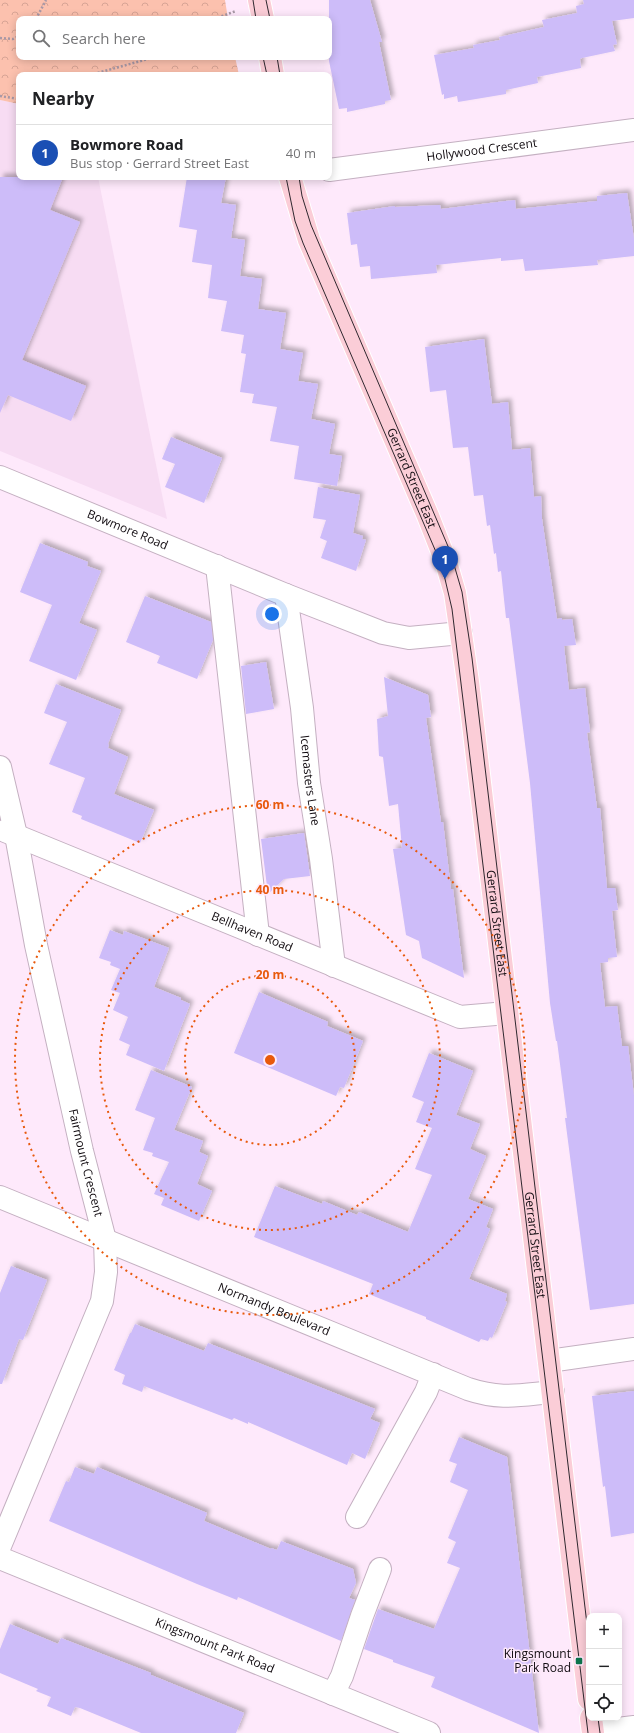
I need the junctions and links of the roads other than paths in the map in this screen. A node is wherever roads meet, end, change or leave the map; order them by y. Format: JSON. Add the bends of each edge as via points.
{"nodes":[{"id":1,"x":259,"y":0,"type":"edge"},
{"id":2,"x":262,"y":16,"type":"edge"},
{"id":3,"x":270,"y":60,"type":"edge"},
{"id":4,"x":272,"y":72,"type":"edge"},
{"id":5,"x":634,"y":130,"type":"edge"},
{"id":6,"x":332,"y":170,"type":"edge"},
{"id":7,"x":291,"y":180,"type":"edge"},
{"id":8,"x":0,"y":477,"type":"edge"},
{"id":9,"x":217,"y":566,"type":"junction"},
{"id":10,"x":286,"y":595,"type":"junction"},
{"id":11,"x":461,"y":633,"type":"junction"},
{"id":12,"x":0,"y":767,"type":"edge"},
{"id":13,"x":8,"y":832,"type":"edge"},
{"id":14,"x":258,"y":935,"type":"junction"},
{"id":15,"x":334,"y":966,"type":"junction"},
{"id":16,"x":507,"y":1013,"type":"junction"},
{"id":17,"x":0,"y":1197,"type":"edge"},
{"id":18,"x":105,"y":1240,"type":"junction"},
{"id":19,"x":634,"y":1349,"type":"edge"},
{"id":20,"x":549,"y":1361,"type":"junction"},
{"id":21,"x":433,"y":1374,"type":"junction"},
{"id":22,"x":553,"y":1392,"type":"junction"},
{"id":23,"x":357,"y":1516,"type":"dead end"},
{"id":24,"x":0,"y":1546,"type":"edge"},
{"id":25,"x":0,"y":1558,"type":"edge"},
{"id":26,"x":380,"y":1569,"type":"dead end"},
{"id":27,"x":587,"y":1685,"type":"edge"},
{"id":28,"x":333,"y":1694,"type":"junction"},
{"id":29,"x":634,"y":1727,"type":"edge"},
{"id":30,"x":592,"y":1728,"type":"edge"},
{"id":31,"x":429,"y":1733,"type":"edge"}],
"edges":[{"from":1,"to":2,"type":"main road"},
{"from":3,"to":4,"type":"main road"},
{"from":5,"to":6,"type":"street","name":"Hollywood Crescent"},
{"from":7,"to":11,"type":"main road","name":"Gerrard Street East","via":[[310,240],[446,562],[455,593]]},
{"from":8,"to":9,"type":"street","name":"Bowmore Road"},
{"from":9,"to":10,"type":"street","name":"Bowmore Road"},
{"from":9,"to":14,"type":"street"},
{"from":10,"to":11,"type":"street","name":"Bowmore Road","via":[[383,633],[408,638]]},
{"from":10,"to":15,"type":"street","name":"Icemasters Lane"},
{"from":11,"to":16,"type":"main road","name":"Gerrard Street East"},
{"from":12,"to":13,"type":"street","name":"Fairmount Crescent"},
{"from":13,"to":14,"type":"street","name":"Bellhaven Road"},
{"from":13,"to":18,"type":"street","name":"Fairmount Crescent"},
{"from":14,"to":15,"type":"street","name":"Bellhaven Road"},
{"from":15,"to":16,"type":"street","name":"Bellhaven Road","via":[[460,1017]]},
{"from":16,"to":20,"type":"main road","name":"Gerrard Street East"},
{"from":17,"to":18,"type":"street","name":"Normandy Boulevard"},
{"from":18,"to":21,"type":"street","name":"Normandy Boulevard"},
{"from":18,"to":24,"type":"street","name":"Fairmount Crescent","via":[[106,1272],[102,1301]]},
{"from":19,"to":20,"type":"street"},
{"from":20,"to":22,"type":"main road","name":"Gerrard Street East"},
{"from":21,"to":22,"type":"street","name":"Normandy Boulevard","via":[[492,1396]]},
{"from":21,"to":23,"type":"street","via":[[426,1392]]},
{"from":22,"to":27,"type":"main road","name":"Gerrard Street East"},
{"from":25,"to":28,"type":"street","name":"Kingsmount Park Road"},
{"from":26,"to":28,"type":"street","via":[[342,1676]]},
{"from":28,"to":31,"type":"street","name":"Kingsmount Park Road"},
{"from":29,"to":30,"type":"street"}]}
